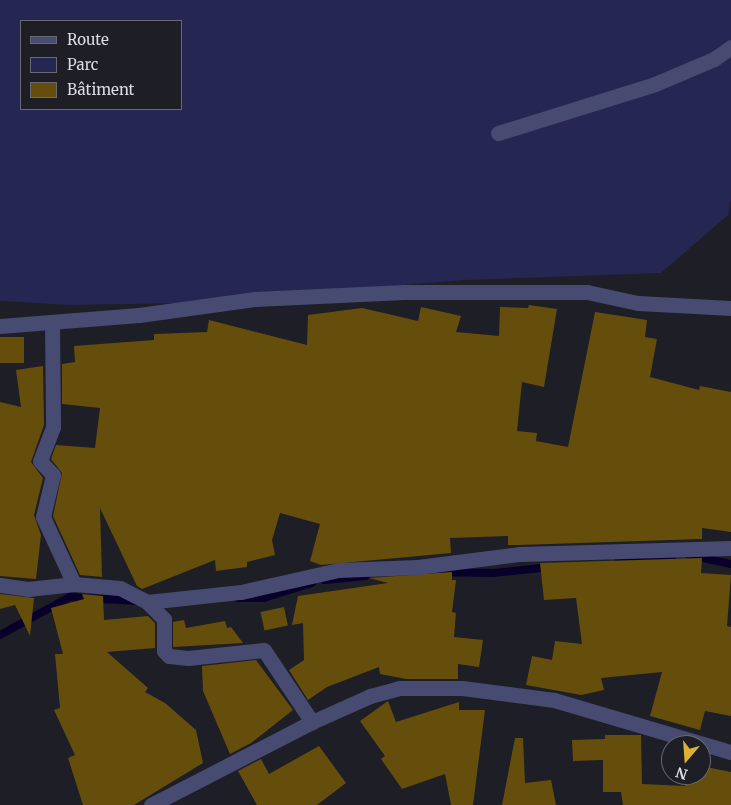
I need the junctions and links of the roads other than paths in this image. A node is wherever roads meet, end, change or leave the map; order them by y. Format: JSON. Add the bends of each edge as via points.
{"nodes":[{"id":1,"x":731,"y":47,"type":"edge"},
{"id":2,"x":498,"y":133,"type":"dead end"},
{"id":3,"x":731,"y":308,"type":"edge"},
{"id":4,"x":52,"y":323,"type":"junction"},
{"id":5,"x":0,"y":326,"type":"edge"},
{"id":6,"x":731,"y":548,"type":"edge"},
{"id":7,"x":74,"y":584,"type":"junction"},
{"id":8,"x":0,"y":585,"type":"edge"},
{"id":9,"x":147,"y":602,"type":"junction"},
{"id":10,"x":312,"y":722,"type":"junction"},
{"id":11,"x":731,"y":752,"type":"edge"},
{"id":12,"x":151,"y":805,"type":"edge"}],
"edges":[{"from":1,"to":2,"type":"street","via":[[714,60],[655,84]]},
{"from":3,"to":4,"type":"street","via":[[638,303],[587,292],[404,292],[255,300]]},
{"from":4,"to":5,"type":"street"},
{"from":4,"to":7,"type":"street","via":[[53,427],[40,461],[53,475],[43,518]]},
{"from":6,"to":9,"type":"street","via":[[520,554],[418,567],[340,570],[241,592]]},
{"from":7,"to":8,"type":"street","via":[[28,589]]},
{"from":7,"to":9,"type":"street","via":[[120,588]]},
{"from":9,"to":10,"type":"street","via":[[164,619],[164,651],[169,656],[188,658],[250,648],[264,650]]},
{"from":10,"to":11,"type":"street","via":[[370,696],[399,688],[462,688],[554,700]]},
{"from":10,"to":12,"type":"street"}]}
